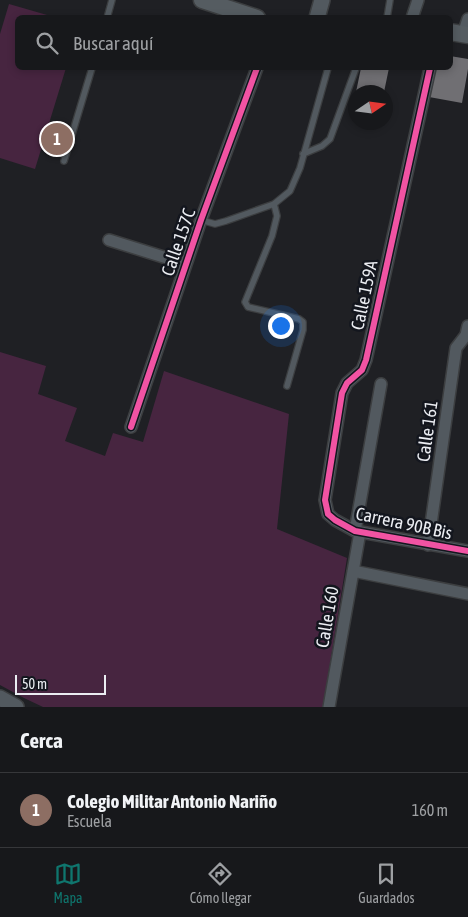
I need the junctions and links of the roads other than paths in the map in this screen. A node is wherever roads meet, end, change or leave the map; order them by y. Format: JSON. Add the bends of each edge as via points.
{"nodes":[{"id":1,"x":112,"y":0,"type":"edge"},
{"id":2,"x":202,"y":0,"type":"edge"},
{"id":3,"x":322,"y":0,"type":"edge"},
{"id":4,"x":390,"y":0,"type":"edge"},
{"id":5,"x":418,"y":0,"type":"edge"},
{"id":6,"x":108,"y":15,"type":"edge"},
{"id":7,"x":248,"y":15,"type":"edge"},
{"id":8,"x":318,"y":15,"type":"edge"},
{"id":9,"x":388,"y":15,"type":"edge"},
{"id":10,"x":413,"y":15,"type":"edge"},
{"id":11,"x":91,"y":70,"type":"edge"},
{"id":12,"x":256,"y":70,"type":"edge"},
{"id":13,"x":327,"y":70,"type":"edge"},
{"id":14,"x":355,"y":70,"type":"edge"},
{"id":15,"x":430,"y":70,"type":"edge"},
{"id":16,"x":303,"y":154,"type":"junction"},
{"id":17,"x":64,"y":161,"type":"dead end"},
{"id":18,"x":274,"y":204,"type":"junction"},
{"id":19,"x":201,"y":220,"type":"junction"},
{"id":20,"x":109,"y":240,"type":"dead end"},
{"id":21,"x":186,"y":264,"type":"junction"},
{"id":22,"x":468,"y":326,"type":"edge"},
{"id":23,"x":381,"y":384,"type":"dead end"},
{"id":24,"x":287,"y":386,"type":"dead end"},
{"id":25,"x":131,"y":427,"type":"dead end"},
{"id":26,"x":335,"y":520,"type":"joint"},
{"id":27,"x":358,"y":532,"type":"junction"},
{"id":28,"x":428,"y":545,"type":"junction"},
{"id":29,"x":468,"y":551,"type":"edge"},
{"id":30,"x":353,"y":571,"type":"junction"},
{"id":31,"x":468,"y":594,"type":"edge"},
{"id":32,"x":0,"y":698,"type":"edge"},
{"id":33,"x":16,"y":707,"type":"edge"},
{"id":34,"x":329,"y":707,"type":"edge"}],
"edges":[{"from":1,"to":6,"type":"lane"},
{"from":2,"to":7,"type":"main road"},
{"from":3,"to":8,"type":"street"},
{"from":4,"to":9,"type":"lane"},
{"from":5,"to":10,"type":"street"},
{"from":11,"to":17,"type":"lane"},
{"from":12,"to":19,"type":"street","name":"Calle 157C"},
{"from":13,"to":16,"type":"lane"},
{"from":14,"to":16,"type":"lane","via":[[330,140]]},
{"from":15,"to":26,"type":"street","name":"Calle 159A","via":[[366,360],[362,370],[347,383],[342,393],[325,500],[328,514]]},
{"from":16,"to":18,"type":"lane","via":[[290,191]]},
{"from":18,"to":19,"type":"lane","via":[[215,224]]},
{"from":18,"to":24,"type":"lane","via":[[277,216],[272,236],[245,302],[248,307],[299,318],[303,322]]},
{"from":19,"to":21,"type":"street","name":"Calle 157C"},
{"from":20,"to":21,"type":"street"},
{"from":21,"to":25,"type":"street","name":"Calle 157C"},
{"from":22,"to":28,"type":"street","name":"Calle 161","via":[[466,335],[456,348]]},
{"from":23,"to":27,"type":"street","name":"Calle 160"},
{"from":26,"to":27,"type":"street","name":"Carrera 90B Bis"},
{"from":27,"to":28,"type":"street","name":"Carrera 90B Bis"},
{"from":27,"to":30,"type":"street","name":"Calle 160"},
{"from":28,"to":29,"type":"street","name":"Carrera 90B Bis"},
{"from":30,"to":31,"type":"street"},
{"from":30,"to":34,"type":"street","name":"Calle 160"},
{"from":32,"to":33,"type":"street"}]}
